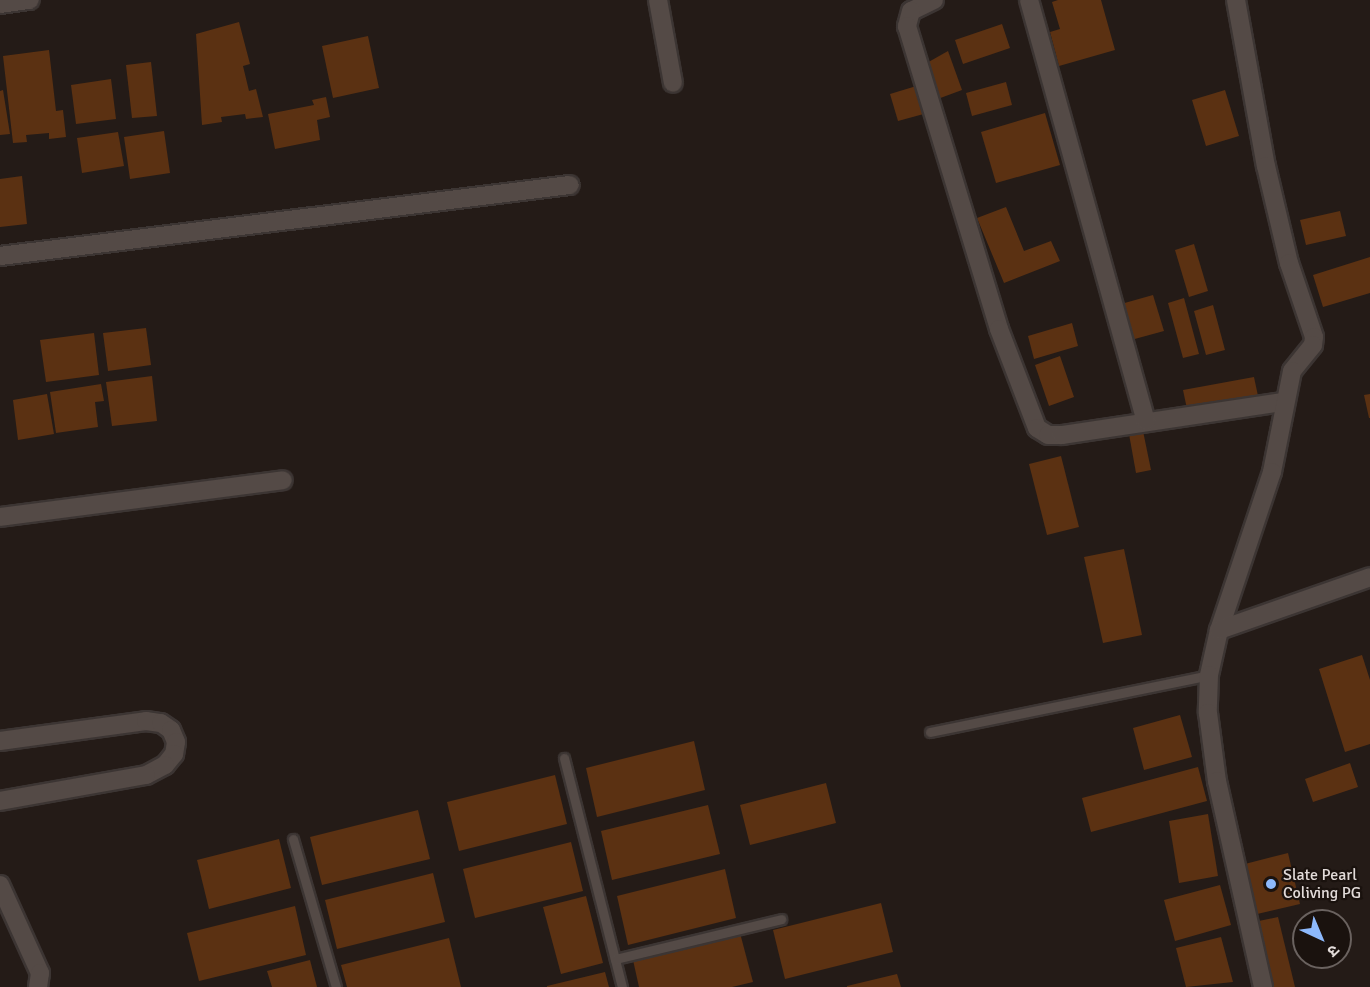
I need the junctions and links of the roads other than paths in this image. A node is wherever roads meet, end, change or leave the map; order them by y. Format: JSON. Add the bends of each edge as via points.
{"nodes":[{"id":1,"x":30,"y":0,"type":"edge"},
{"id":2,"x":658,"y":0,"type":"edge"},
{"id":3,"x":934,"y":0,"type":"edge"},
{"id":4,"x":1029,"y":0,"type":"edge"},
{"id":5,"x":1236,"y":0,"type":"edge"},
{"id":6,"x":0,"y":4,"type":"edge"},
{"id":7,"x":673,"y":83,"type":"dead end"},
{"id":8,"x":570,"y":185,"type":"dead end"},
{"id":9,"x":0,"y":256,"type":"edge"},
{"id":10,"x":1283,"y":402,"type":"junction"},
{"id":11,"x":1146,"y":421,"type":"junction"},
{"id":12,"x":283,"y":480,"type":"dead end"},
{"id":13,"x":0,"y":517,"type":"edge"},
{"id":14,"x":1370,"y":577,"type":"edge"},
{"id":15,"x":1220,"y":630,"type":"junction"},
{"id":16,"x":1209,"y":675,"type":"junction"},
{"id":17,"x":930,"y":732,"type":"dead end"},
{"id":18,"x":0,"y":741,"type":"edge"},
{"id":19,"x":564,"y":758,"type":"dead end"},
{"id":20,"x":0,"y":801,"type":"edge"},
{"id":21,"x":293,"y":838,"type":"dead end"},
{"id":22,"x":0,"y":885,"type":"edge"},
{"id":23,"x":781,"y":919,"type":"dead end"},
{"id":24,"x":615,"y":959,"type":"junction"},
{"id":25,"x":38,"y":987,"type":"edge"},
{"id":26,"x":336,"y":987,"type":"edge"},
{"id":27,"x":622,"y":987,"type":"edge"},
{"id":28,"x":1263,"y":987,"type":"edge"}],
"edges":[{"from":1,"to":6,"type":"street"},
{"from":2,"to":7,"type":"street"},
{"from":3,"to":11,"type":"street","via":[[911,11],[907,26],[1028,413],[1037,428],[1048,435]]},
{"from":4,"to":11,"type":"street"},
{"from":5,"to":10,"type":"street","via":[[1266,166],[1289,263],[1313,327],[1314,345],[1292,370]]},
{"from":8,"to":9,"type":"street"},
{"from":10,"to":11,"type":"street"},
{"from":10,"to":15,"type":"street","via":[[1272,472]]},
{"from":12,"to":13,"type":"street"},
{"from":14,"to":15,"type":"street"},
{"from":15,"to":16,"type":"street"},
{"from":16,"to":17,"type":"lane"},
{"from":16,"to":28,"type":"street","via":[[1208,713],[1216,781]]},
{"from":18,"to":20,"type":"street","via":[[146,721],[161,723],[171,730],[176,742],[174,754],[165,765],[146,775]]},
{"from":19,"to":24,"type":"lane"},
{"from":21,"to":26,"type":"lane"},
{"from":22,"to":25,"type":"street","via":[[40,973]]},
{"from":23,"to":24,"type":"lane"},
{"from":24,"to":27,"type":"lane"}]}
